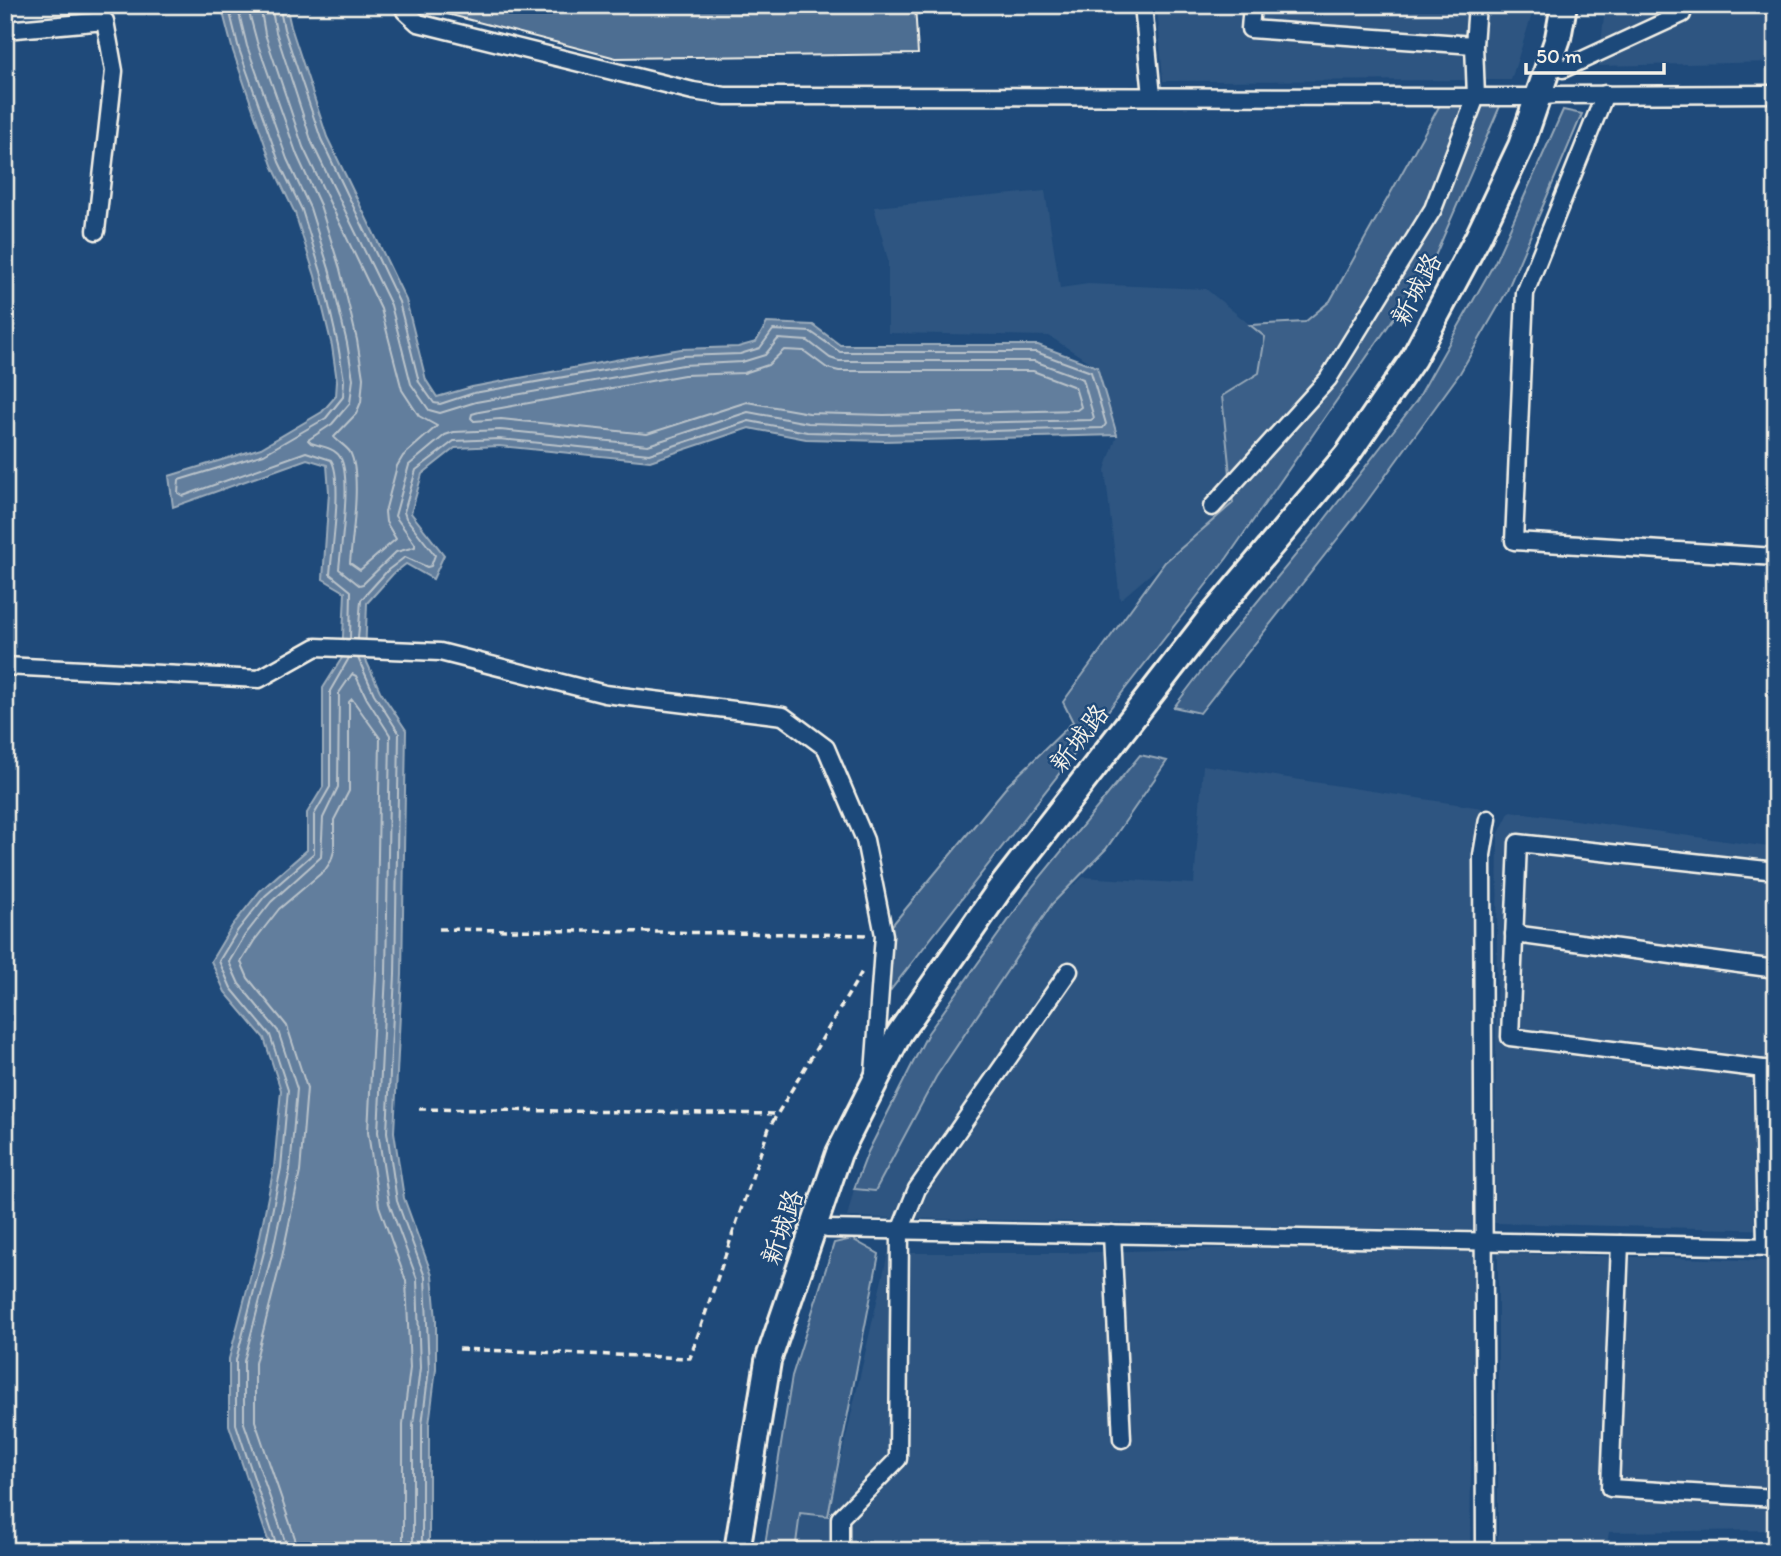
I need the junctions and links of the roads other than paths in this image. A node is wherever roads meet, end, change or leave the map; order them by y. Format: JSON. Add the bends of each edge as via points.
{"nodes":[{"id":1,"x":403,"y":5,"type":"edge"},
{"id":2,"x":1143,"y":5,"type":"edge"},
{"id":3,"x":1252,"y":5,"type":"edge"},
{"id":4,"x":1477,"y":5,"type":"edge"},
{"id":5,"x":1564,"y":5,"type":"edge"},
{"id":6,"x":1578,"y":5,"type":"edge"},
{"id":7,"x":1682,"y":5,"type":"edge"},
{"id":8,"x":5,"y":30,"type":"edge"},
{"id":9,"x":1474,"y":45,"type":"junction"},
{"id":10,"x":1563,"y":69,"type":"junction"},
{"id":11,"x":1605,"y":94,"type":"junction"},
{"id":12,"x":1776,"y":94,"type":"edge"},
{"id":13,"x":1152,"y":96,"type":"junction"},
{"id":14,"x":1546,"y":96,"type":"junction"},
{"id":15,"x":1476,"y":97,"type":"junction"},
{"id":16,"x":96,"y":231,"type":"dead end"},
{"id":17,"x":1212,"y":507,"type":"dead end"},
{"id":18,"x":1776,"y":557,"type":"edge"},
{"id":19,"x":5,"y":666,"type":"edge"},
{"id":20,"x":1488,"y":819,"type":"dead end"},
{"id":21,"x":1776,"y":871,"type":"edge"},
{"id":22,"x":1514,"y":934,"type":"junction"},
{"id":23,"x":1776,"y":969,"type":"edge"},
{"id":24,"x":1069,"y":971,"type":"dead end"},
{"id":25,"x":1769,"y":1069,"type":"edge"},
{"id":26,"x":873,"y":1086,"type":"junction"},
{"id":27,"x":827,"y":1229,"type":"junction"},
{"id":28,"x":900,"y":1230,"type":"junction"},
{"id":29,"x":1112,"y":1234,"type":"junction"},
{"id":30,"x":1485,"y":1241,"type":"junction"},
{"id":31,"x":1620,"y":1244,"type":"junction"},
{"id":32,"x":1771,"y":1247,"type":"edge"},
{"id":33,"x":1122,"y":1439,"type":"dead end"},
{"id":34,"x":1776,"y":1498,"type":"edge"},
{"id":35,"x":737,"y":1551,"type":"edge"},
{"id":36,"x":752,"y":1551,"type":"edge"},
{"id":37,"x":840,"y":1551,"type":"edge"},
{"id":38,"x":1485,"y":1551,"type":"edge"}],
"edges":[{"from":1,"to":13,"type":"street","via":[[418,23],[725,96]]},
{"from":2,"to":13,"type":"street"},
{"from":3,"to":9,"type":"street","via":[[1250,29]]},
{"from":4,"to":9,"type":"street"},
{"from":5,"to":14,"type":"main road","name":"新城路"},
{"from":6,"to":10,"type":"main road","name":"新城路"},
{"from":7,"to":10,"type":"street","via":[[1682,14]]},
{"from":8,"to":16,"type":"street","via":[[105,21],[114,71]]},
{"from":9,"to":15,"type":"street"},
{"from":10,"to":14,"type":"main road","name":"新城路"},
{"from":11,"to":12,"type":"street"},
{"from":11,"to":14,"type":"street"},
{"from":11,"to":18,"type":"street","via":[[1525,293],[1514,541]]},
{"from":13,"to":15,"type":"street"},
{"from":14,"to":15,"type":"street"},
{"from":14,"to":26,"type":"main road","name":"新城路","via":[[1413,359],[1347,455],[1206,623],[999,890],[899,1034]]},
{"from":14,"to":27,"type":"main road","name":"新城路","via":[[1535,151],[1425,366],[1359,464],[1217,632],[1011,898],[912,1042],[853,1159]]},
{"from":15,"to":17,"type":"street","via":[[1433,209],[1328,379]]},
{"from":19,"to":26,"type":"street","via":[[259,679],[316,647],[440,652],[605,694],[783,716],[826,748],[865,840],[884,935]]},
{"from":20,"to":30,"type":"street","via":[[1482,855]]},
{"from":21,"to":22,"type":"street","via":[[1518,843]]},
{"from":22,"to":23,"type":"street"},
{"from":22,"to":25,"type":"street","via":[[1510,1037]]},
{"from":24,"to":28,"type":"street","via":[[917,1189]]},
{"from":25,"to":32,"type":"street"},
{"from":26,"to":35,"type":"main road","name":"新城路","via":[[839,1153],[768,1361]]},
{"from":27,"to":28,"type":"street"},
{"from":27,"to":36,"type":"main road","name":"新城路","via":[[782,1364]]},
{"from":28,"to":29,"type":"street"},
{"from":28,"to":37,"type":"street","via":[[898,1459],[841,1518]]},
{"from":29,"to":30,"type":"street"},
{"from":29,"to":33,"type":"street"},
{"from":30,"to":31,"type":"street"},
{"from":30,"to":38,"type":"street"},
{"from":31,"to":32,"type":"street"},
{"from":31,"to":34,"type":"street","via":[[1610,1488]]}]}
